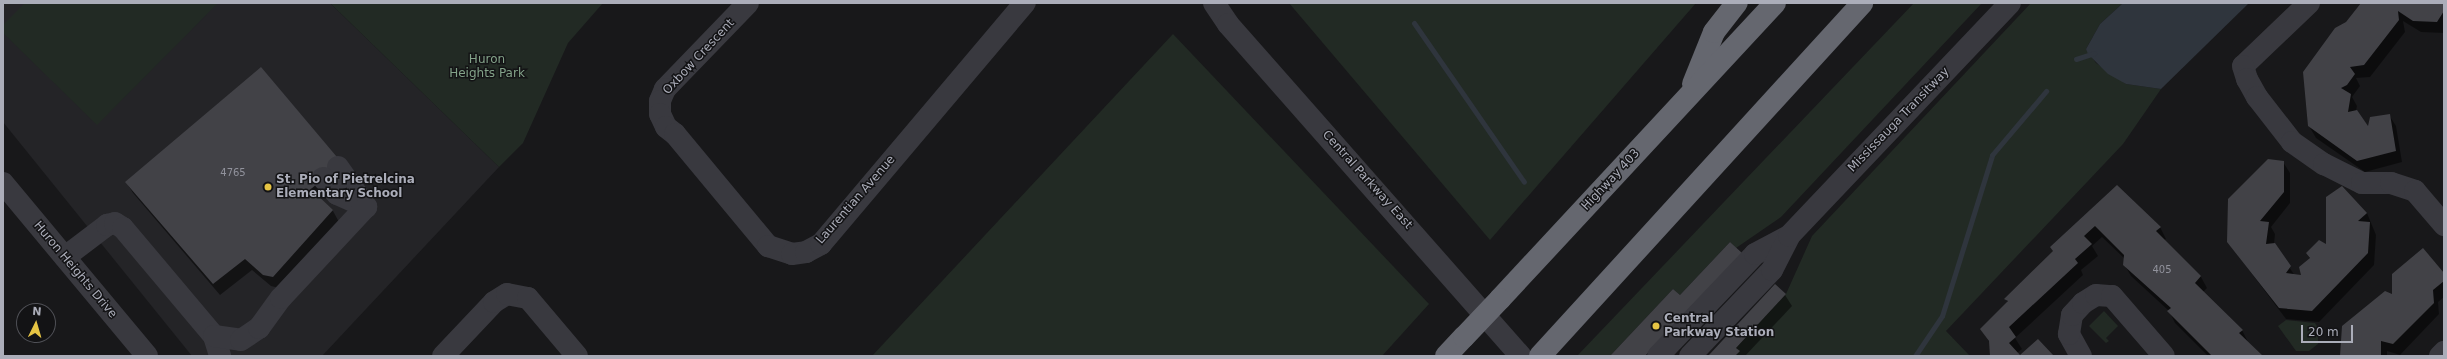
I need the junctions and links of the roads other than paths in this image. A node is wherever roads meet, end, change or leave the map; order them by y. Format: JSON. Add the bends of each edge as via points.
{"nodes":[{"id":1,"x":748,"y":3,"type":"edge"},
{"id":2,"x":1214,"y":3,"type":"edge"},
{"id":3,"x":1737,"y":3,"type":"edge"},
{"id":4,"x":1775,"y":3,"type":"edge"},
{"id":5,"x":1862,"y":3,"type":"edge"},
{"id":6,"x":2010,"y":3,"type":"edge"},
{"id":7,"x":2309,"y":3,"type":"edge"},
{"id":8,"x":1012,"y":8,"type":"edge"},
{"id":9,"x":1689,"y":96,"type":"junction"},
{"id":10,"x":675,"y":134,"type":"joint"},
{"id":11,"x":331,"y":173,"type":"dead end"},
{"id":12,"x":3,"y":183,"type":"edge"},
{"id":13,"x":2444,"y":225,"type":"edge"},
{"id":14,"x":1789,"y":236,"type":"junction"},
{"id":15,"x":65,"y":257,"type":"junction"},
{"id":16,"x":217,"y":346,"type":"edge"},
{"id":17,"x":2153,"y":352,"type":"edge"},
{"id":18,"x":2444,"y":352,"type":"edge"},
{"id":19,"x":1543,"y":354,"type":"edge"},
{"id":20,"x":147,"y":356,"type":"edge"},
{"id":21,"x":443,"y":356,"type":"edge"},
{"id":22,"x":577,"y":356,"type":"edge"},
{"id":23,"x":1446,"y":356,"type":"edge"},
{"id":24,"x":1521,"y":356,"type":"edge"},
{"id":25,"x":1658,"y":356,"type":"edge"},
{"id":26,"x":1690,"y":356,"type":"edge"},
{"id":27,"x":2081,"y":356,"type":"edge"},
{"id":28,"x":2440,"y":356,"type":"edge"}],
"edges":[{"from":1,"to":10,"type":"street","name":"Oxbow Crescent","via":[[665,90],[660,101],[660,114],[666,127]]},
{"from":2,"to":24,"type":"street","name":"Central Parkway East","via":[[1228,24]]},
{"from":3,"to":9,"type":"highway","via":[[1714,32]]},
{"from":4,"to":9,"type":"highway","name":"Highway 403"},
{"from":5,"to":19,"type":"highway"},
{"from":6,"to":14,"type":"street","name":"Mississauga Transitway"},
{"from":7,"to":13,"type":"street","via":[[2244,66],[2246,79],[2292,142],[2324,164],[2362,183],[2391,184],[2415,191]]},
{"from":8,"to":10,"type":"street","name":"Laurentian Avenue","via":[[821,244],[806,252],[792,254],[768,246]]},
{"from":9,"to":23,"type":"highway","name":"Highway 403","bridge":true},
{"from":11,"to":16,"type":"street","via":[[366,207],[281,298],[259,328],[241,340]]},
{"from":12,"to":15,"type":"street","name":"Huron Heights Drive"},
{"from":14,"to":25,"type":"street","name":"Mississauga Transitway","via":[[1755,254]]},
{"from":14,"to":26,"type":"street","name":"Mississauga Transitway","via":[[1772,270]]},
{"from":15,"to":16,"type":"street","via":[[99,229],[115,223],[123,228]]},
{"from":15,"to":20,"type":"street","name":"Huron Heights Drive"},
{"from":17,"to":27,"type":"street","via":[[2126,309],[2112,296],[2096,295],[2083,303],[2072,315],[2069,334]]},
{"from":18,"to":28,"type":"street"},
{"from":21,"to":22,"type":"street","via":[[494,302],[507,294],[528,298]]}]}
